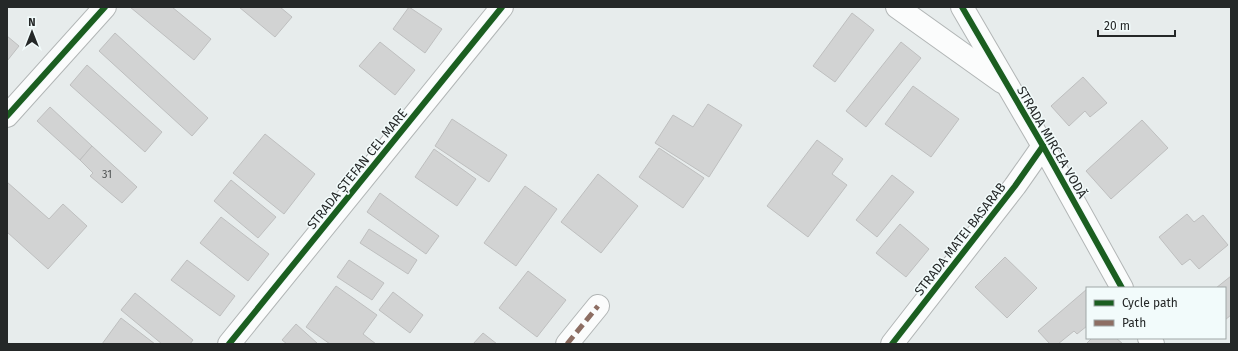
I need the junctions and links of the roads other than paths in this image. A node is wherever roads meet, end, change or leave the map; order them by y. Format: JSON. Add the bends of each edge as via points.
{"nodes":[{"id":1,"x":105,"y":7,"type":"edge"},
{"id":2,"x":502,"y":7,"type":"edge"},
{"id":3,"x":897,"y":7,"type":"edge"},
{"id":4,"x":962,"y":7,"type":"edge"},
{"id":5,"x":1008,"y":87,"type":"junction"},
{"id":6,"x":7,"y":116,"type":"edge"},
{"id":7,"x":1043,"y":146,"type":"junction"},
{"id":8,"x":1121,"y":287,"type":"edge"},
{"id":9,"x":598,"y":306,"type":"dead end"},
{"id":10,"x":229,"y":344,"type":"edge"},
{"id":11,"x":567,"y":344,"type":"edge"},
{"id":12,"x":892,"y":344,"type":"edge"}],
"edges":[{"from":1,"to":6,"type":"street"},
{"from":2,"to":10,"type":"street","name":"STRADA ȘTEFAN CEL MARE"},
{"from":3,"to":5,"type":"street"},
{"from":4,"to":5,"type":"street","name":"STRADA MIRCEA VODĂ"},
{"from":5,"to":7,"type":"street","name":"STRADA MIRCEA VODĂ"},
{"from":7,"to":8,"type":"street","name":"STRADA MIRCEA VODĂ"},
{"from":7,"to":12,"type":"street","name":"STRADA MATEI BASARAB"},
{"from":9,"to":11,"type":"street"}]}
